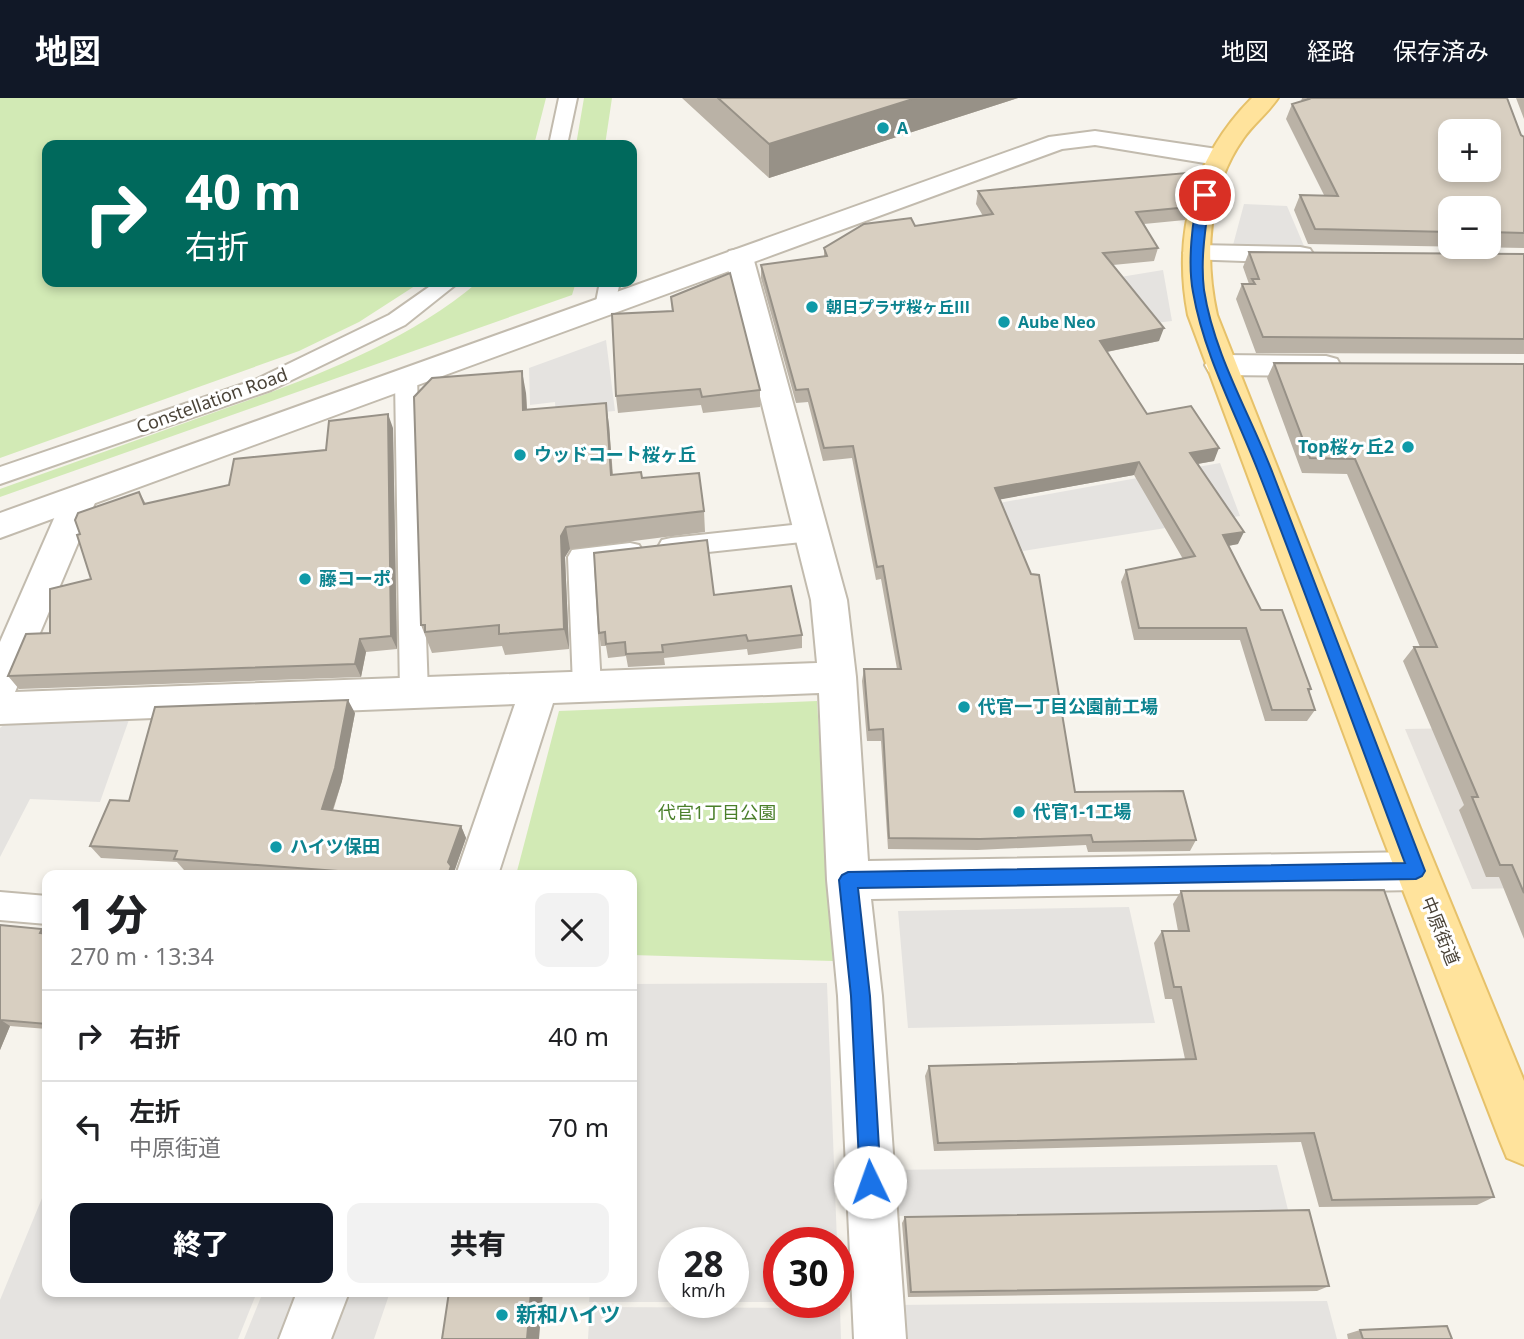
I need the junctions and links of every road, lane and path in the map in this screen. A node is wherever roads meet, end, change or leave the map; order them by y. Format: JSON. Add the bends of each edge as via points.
{"nodes":[{"id":1,"x":568,"y":98,"type":"edge"},
{"id":2,"x":1266,"y":98,"type":"edge"},
{"id":3,"x":559,"y":140,"type":"edge"},
{"id":4,"x":1217,"y":157,"type":"junction"},
{"id":5,"x":1197,"y":253,"type":"junction"},
{"id":6,"x":1321,"y":255,"type":"edge"},
{"id":7,"x":740,"y":257,"type":"junction"},
{"id":8,"x":637,"y":286,"type":"edge"},
{"id":9,"x":442,"y":287,"type":"edge"},
{"id":10,"x":633,"y":287,"type":"edge"},
{"id":11,"x":608,"y":294,"type":"edge"},
{"id":12,"x":1220,"y":365,"type":"junction"},
{"id":13,"x":1353,"y":366,"type":"edge"},
{"id":14,"x":406,"y":379,"type":"junction"},
{"id":15,"x":0,"y":476,"type":"edge"},
{"id":16,"x":80,"y":498,"type":"junction"},
{"id":17,"x":0,"y":526,"type":"edge"},
{"id":18,"x":811,"y":532,"type":"junction"},
{"id":19,"x":837,"y":677,"type":"junction"},
{"id":20,"x":0,"y":685,"type":"edge"},
{"id":21,"x":587,"y":686,"type":"junction"},
{"id":22,"x":539,"y":688,"type":"junction"},
{"id":23,"x":414,"y":693,"type":"junction"},
{"id":24,"x":0,"y":708,"type":"edge"},
{"id":25,"x":479,"y":870,"type":"edge"},
{"id":26,"x":1416,"y":871,"type":"junction"},
{"id":27,"x":848,"y":880,"type":"junction"},
{"id":28,"x":0,"y":906,"type":"edge"},
{"id":29,"x":42,"y":910,"type":"edge"},
{"id":30,"x":1521,"y":1124,"type":"edge"},
{"id":31,"x":321,"y":1297,"type":"edge"},
{"id":32,"x":304,"y":1339,"type":"edge"},
{"id":33,"x":880,"y":1339,"type":"edge"}],
"edges":[{"from":1,"to":3,"type":"lane"},
{"from":2,"to":4,"type":"main road","name":"中原街道","via":[[1242,119]]},
{"from":4,"to":5,"type":"main road","name":"中原街道","via":[[1205,195]]},
{"from":4,"to":7,"type":"street","via":[[1095,138],[1058,142]]},
{"from":5,"to":6,"type":"street"},
{"from":5,"to":12,"type":"main road","name":"中原街道","via":[[1198,290]]},
{"from":7,"to":8,"type":"street"},
{"from":7,"to":18,"type":"street"},
{"from":9,"to":15,"type":"lane","name":"Constellation Road","via":[[397,320],[263,385]]},
{"from":10,"to":11,"type":"street"},
{"from":11,"to":14,"type":"street"},
{"from":12,"to":13,"type":"street"},
{"from":12,"to":26,"type":"main road","name":"中原街道","via":[[1265,470]]},
{"from":14,"to":16,"type":"street"},
{"from":14,"to":23,"type":"lane"},
{"from":16,"to":17,"type":"street"},
{"from":16,"to":20,"type":"street"},
{"from":18,"to":19,"type":"street","via":[[829,600]]},
{"from":18,"to":21,"type":"lane","via":[[581,557]]},
{"from":19,"to":21,"type":"street"},
{"from":19,"to":27,"type":"street"},
{"from":21,"to":22,"type":"street"},
{"from":22,"to":23,"type":"street"},
{"from":22,"to":25,"type":"street"},
{"from":23,"to":24,"type":"street"},
{"from":26,"to":27,"type":"street"},
{"from":26,"to":30,"type":"main road","name":"中原街道"},
{"from":27,"to":33,"type":"street","via":[[860,996]]},
{"from":28,"to":29,"type":"lane"},
{"from":31,"to":32,"type":"street"}]}
